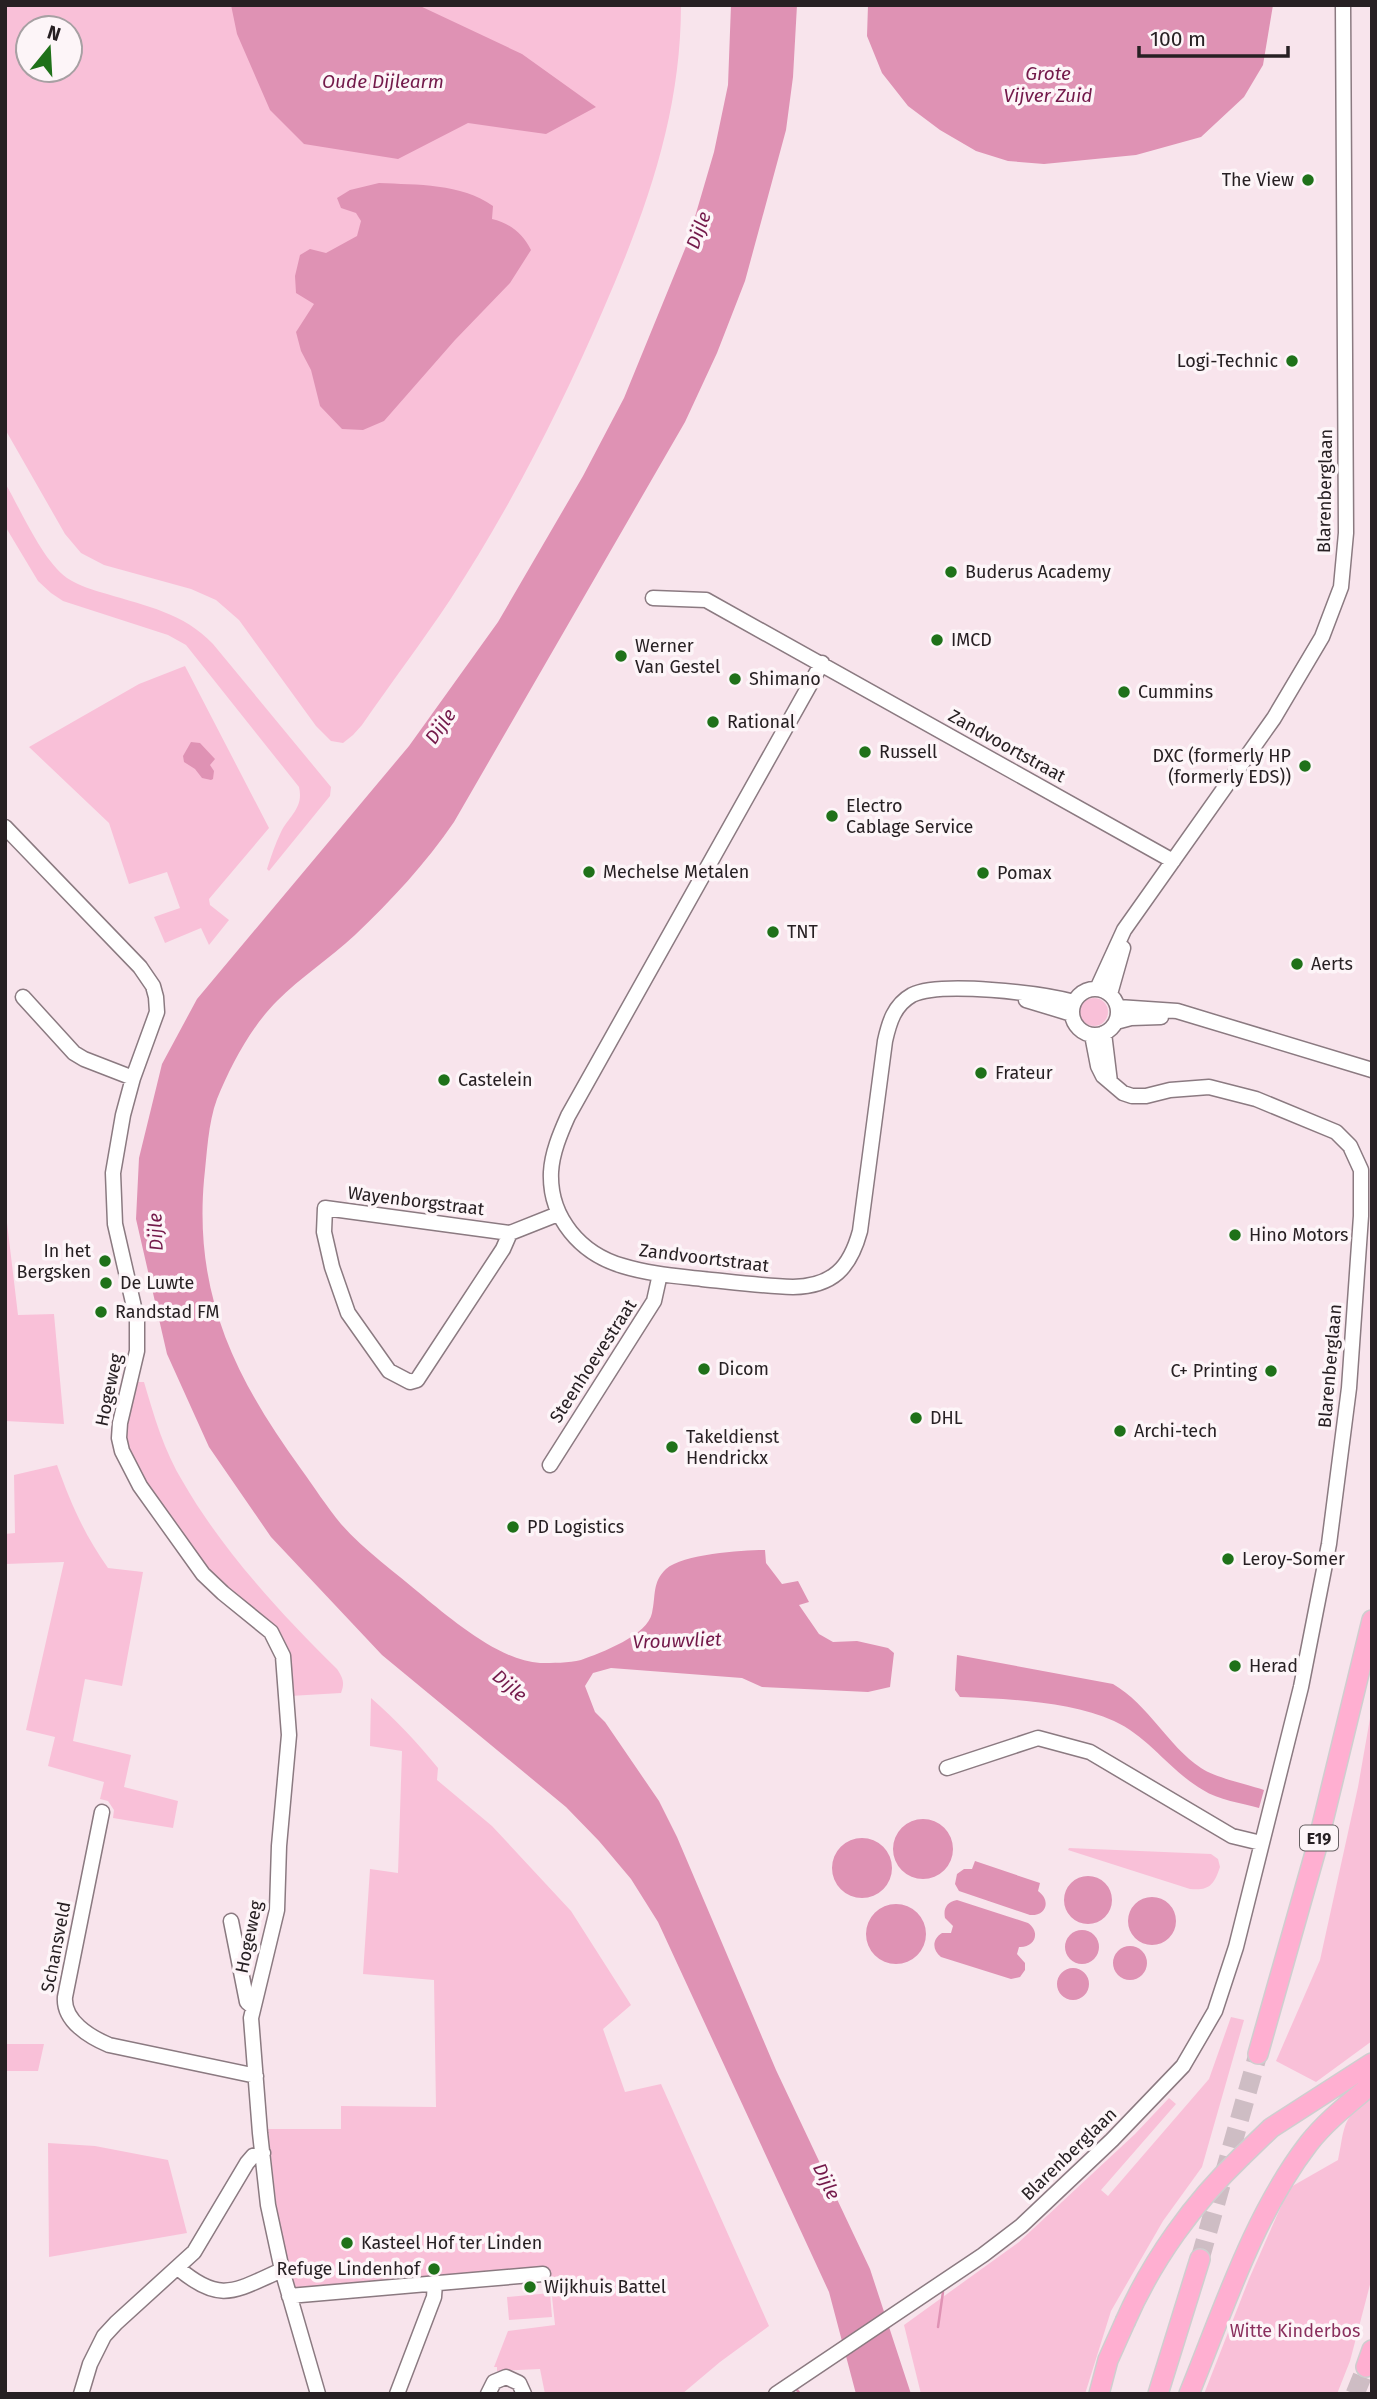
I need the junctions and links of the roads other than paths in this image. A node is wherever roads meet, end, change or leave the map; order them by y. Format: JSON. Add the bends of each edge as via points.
{"nodes":[{"id":1,"x":1343,"y":5,"type":"edge"},
{"id":2,"x":653,"y":598,"type":"dead end"},
{"id":3,"x":822,"y":663,"type":"junction"},
{"id":4,"x":5,"y":827,"type":"edge"},
{"id":5,"x":1173,"y":861,"type":"junction"},
{"id":6,"x":1103,"y":991,"type":"junction"},
{"id":7,"x":23,"y":997,"type":"dead end"},
{"id":8,"x":1073,"y":1008,"type":"junction"},
{"id":9,"x":1117,"y":1015,"type":"junction"},
{"id":10,"x":1098,"y":1034,"type":"junction"},
{"id":11,"x":1372,"y":1070,"type":"edge"},
{"id":12,"x":134,"y":1078,"type":"junction"},
{"id":13,"x":558,"y":1214,"type":"junction"},
{"id":14,"x":510,"y":1233,"type":"junction"},
{"id":15,"x":660,"y":1274,"type":"junction"},
{"id":16,"x":550,"y":1465,"type":"dead end"},
{"id":17,"x":1372,"y":1620,"type":"edge"},
{"id":18,"x":947,"y":1768,"type":"dead end"},
{"id":19,"x":102,"y":1812,"type":"dead end"},
{"id":20,"x":1261,"y":1843,"type":"junction"},
{"id":21,"x":231,"y":1921,"type":"dead end"},
{"id":22,"x":253,"y":2007,"type":"junction"},
{"id":23,"x":1258,"y":2054,"type":"tunnel mouth"},
{"id":24,"x":1372,"y":2063,"type":"edge"},
{"id":25,"x":256,"y":2076,"type":"junction"},
{"id":26,"x":1372,"y":2084,"type":"edge"},
{"id":27,"x":263,"y":2153,"type":"junction"},
{"id":28,"x":1200,"y":2259,"type":"tunnel mouth"},
{"id":29,"x":178,"y":2268,"type":"junction"},
{"id":30,"x":282,"y":2270,"type":"junction"},
{"id":31,"x":543,"y":2274,"type":"dead end"},
{"id":32,"x":435,"y":2283,"type":"junction"},
{"id":33,"x":289,"y":2296,"type":"junction"},
{"id":34,"x":80,"y":2394,"type":"edge"},
{"id":35,"x":318,"y":2394,"type":"edge"},
{"id":36,"x":397,"y":2394,"type":"edge"},
{"id":37,"x":488,"y":2394,"type":"edge"},
{"id":38,"x":524,"y":2394,"type":"edge"},
{"id":39,"x":776,"y":2394,"type":"edge"},
{"id":40,"x":1099,"y":2394,"type":"edge"},
{"id":41,"x":1157,"y":2394,"type":"edge"},
{"id":42,"x":1189,"y":2394,"type":"edge"}],
"edges":[{"from":1,"to":5,"type":"street","name":"Blarenberglaan","via":[[1346,533],[1340,587],[1322,637],[1299,678]]},
{"from":2,"to":3,"type":"street","name":"Zandvoortstraat","via":[[706,600]]},
{"from":3,"to":5,"type":"street","name":"Zandvoortstraat"},
{"from":3,"to":13,"type":"street","name":"Zandvoortstraat","via":[[568,1116],[551,1172]]},
{"from":4,"to":12,"type":"street","name":"Hogeweg","via":[[131,957],[153,986],[157,1012]]},
{"from":5,"to":6,"type":"street","name":"Blarenberglaan","via":[[1135,917]]},
{"from":6,"to":8,"type":"street","via":[[1083,992]]},
{"from":6,"to":9,"type":"street"},
{"from":7,"to":12,"type":"street","via":[[74,1053]]},
{"from":8,"to":10,"type":"street","via":[[1073,1020],[1080,1030]]},
{"from":8,"to":15,"type":"street","name":"Zandvoortstraat","via":[[1009,993],[961,988],[912,995],[890,1020],[860,1231],[855,1250],[836,1275],[817,1285],[793,1287]]},
{"from":9,"to":10,"type":"street"},
{"from":9,"to":11,"type":"street","via":[[1198,1018]]},
{"from":10,"to":20,"type":"street","name":"Blarenberglaan","via":[[1098,1066],[1123,1093],[1132,1096],[1209,1087],[1256,1099],[1336,1132],[1350,1146],[1361,1170],[1353,1339],[1331,1529],[1301,1686]]},
{"from":12,"to":22,"type":"street","name":"Hogeweg","via":[[113,1173],[115,1224],[137,1320],[137,1351],[120,1423],[122,1451],[147,1497],[203,1574],[271,1632],[283,1656],[289,1735],[277,1910]]},
{"from":13,"to":14,"type":"street","name":"Wayenborgstraat"},
{"from":13,"to":15,"type":"street","name":"Zandvoortstraat","via":[[571,1235],[589,1250],[621,1266]]},
{"from":14,"to":14,"type":"street","name":"Wayenborgstraat","via":[[417,1380],[410,1382],[389,1371],[348,1312],[324,1232],[325,1208]]},
{"from":15,"to":16,"type":"street","name":"Steenhoevestraat","via":[[654,1301]]},
{"from":17,"to":23,"type":"highway","number":"E19","via":[[1317,1846]]},
{"from":18,"to":20,"type":"street","via":[[1038,1738],[1090,1752],[1232,1836]]},
{"from":19,"to":25,"type":"street","name":"Schansveld","via":[[65,1997],[69,2018],[109,2045]]},
{"from":20,"to":39,"type":"street","name":"Blarenberglaan","via":[[1222,1993],[1183,2066],[1021,2226]]},
{"from":21,"to":22,"type":"street","name":"Hogeweg","via":[[247,2002]]},
{"from":22,"to":25,"type":"street","name":"Hogeweg"},
{"from":24,"to":40,"type":"highway","bridge":true,"via":[[1271,2129],[1195,2205],[1136,2295]]},
{"from":25,"to":27,"type":"street","name":"Hogeweg"},
{"from":26,"to":42,"type":"highway","via":[[1319,2132],[1283,2182],[1237,2275]]},
{"from":27,"to":29,"type":"street","via":[[247,2163],[194,2252]]},
{"from":27,"to":30,"type":"street","name":"Hogeweg"},
{"from":28,"to":41,"type":"highway"},
{"from":29,"to":30,"type":"street","via":[[217,2291],[245,2287]]},
{"from":29,"to":34,"type":"street","via":[[104,2336]]},
{"from":30,"to":33,"type":"street","name":"Hogeweg"},
{"from":31,"to":32,"type":"street"},
{"from":32,"to":33,"type":"street"},
{"from":32,"to":36,"type":"street","via":[[435,2297]]},
{"from":33,"to":35,"type":"street","name":"Hogeweg"},
{"from":37,"to":38,"type":"street","via":[[494,2382],[506,2377],[519,2383]]}]}
